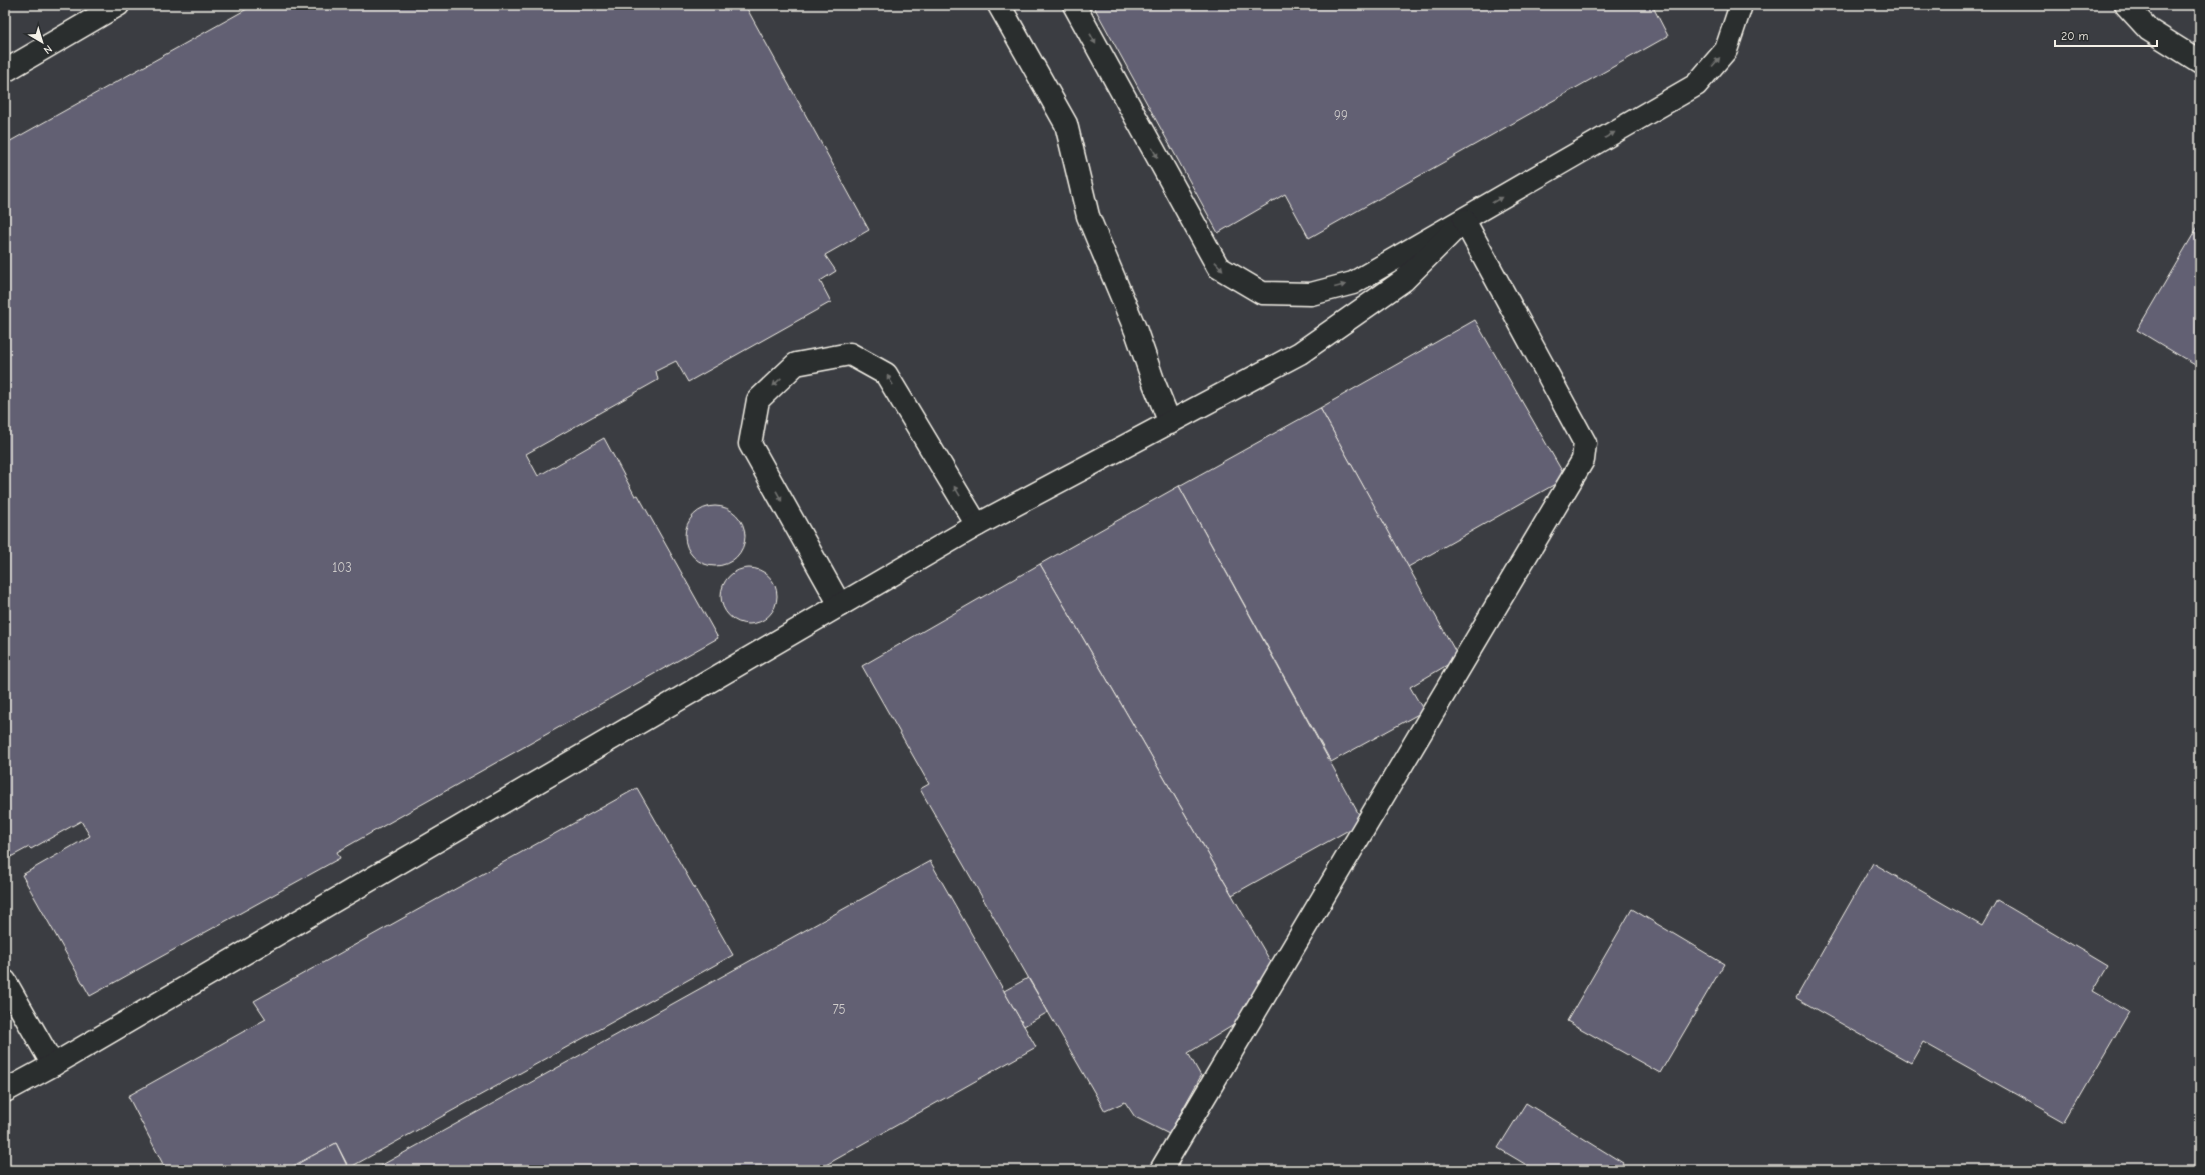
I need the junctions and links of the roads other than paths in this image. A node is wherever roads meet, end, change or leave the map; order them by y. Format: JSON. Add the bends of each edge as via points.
{"nodes":[{"id":1,"x":118,"y":5,"type":"edge"},
{"id":2,"x":999,"y":5,"type":"edge"},
{"id":3,"x":1074,"y":5,"type":"edge"},
{"id":4,"x":1741,"y":5,"type":"edge"},
{"id":5,"x":2126,"y":5,"type":"edge"},
{"id":6,"x":2200,"y":62,"type":"edge"},
{"id":7,"x":5,"y":71,"type":"edge"},
{"id":8,"x":1464,"y":220,"type":"junction"},
{"id":9,"x":1170,"y":423,"type":"junction"},
{"id":10,"x":977,"y":525,"type":"junction"},
{"id":11,"x":840,"y":605,"type":"junction"},
{"id":12,"x":8,"y":992,"type":"edge"},
{"id":13,"x":53,"y":1065,"type":"junction"},
{"id":14,"x":5,"y":1091,"type":"edge"},
{"id":15,"x":1161,"y":1170,"type":"edge"}],
"edges":[{"from":1,"to":7,"type":"lane"},
{"from":2,"to":9,"type":"lane","via":[[1066,124],[1088,216],[1136,331]]},
{"from":3,"to":8,"type":"lane","one_way":true,"via":[[1218,267],[1262,293],[1311,294],[1353,283]]},
{"from":8,"to":4,"type":"lane","one_way":true,"via":[[1696,85],[1726,50]]},
{"from":5,"to":6,"type":"lane","via":[[2149,30]]},
{"from":8,"to":9,"type":"lane","via":[[1404,280],[1300,353]]},
{"from":8,"to":15,"type":"lane","via":[[1585,443],[1583,460]]},
{"from":9,"to":10,"type":"lane"},
{"from":10,"to":11,"type":"lane"},
{"from":10,"to":11,"type":"lane","one_way":true,"via":[[886,374],[850,354],[796,364],[758,400],[750,444]]},
{"from":11,"to":13,"type":"lane"},
{"from":12,"to":13,"type":"lane"},
{"from":13,"to":14,"type":"lane"}]}
